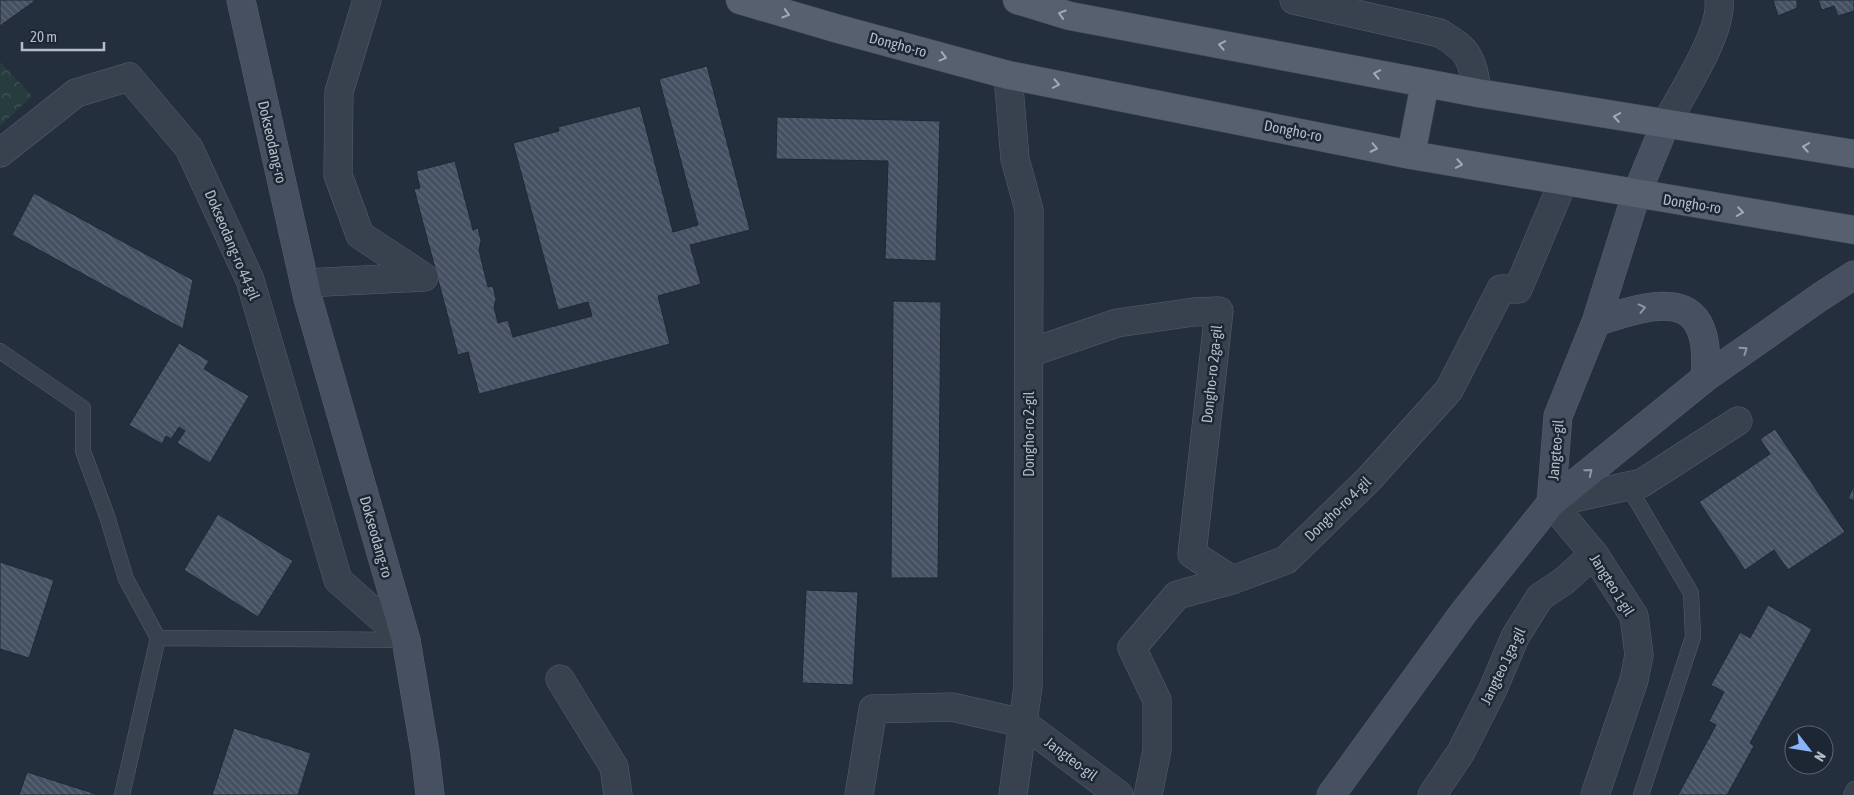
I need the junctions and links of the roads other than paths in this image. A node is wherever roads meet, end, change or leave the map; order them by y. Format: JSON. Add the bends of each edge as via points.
{"nodes":[{"id":1,"x":241,"y":0,"type":"edge"},
{"id":2,"x":367,"y":0,"type":"edge"},
{"id":3,"x":740,"y":0,"type":"edge"},
{"id":4,"x":1017,"y":0,"type":"edge"},
{"id":5,"x":1294,"y":0,"type":"edge"},
{"id":6,"x":1719,"y":0,"type":"edge"},
{"id":7,"x":1008,"y":75,"type":"junction"},
{"id":8,"x":1425,"y":84,"type":"junction"},
{"id":9,"x":1478,"y":93,"type":"junction"},
{"id":10,"x":1665,"y":125,"type":"junction"},
{"id":11,"x":0,"y":153,"type":"edge"},
{"id":12,"x":1854,"y":154,"type":"edge"},
{"id":13,"x":1411,"y":155,"type":"junction"},
{"id":14,"x":1563,"y":182,"type":"junction"},
{"id":15,"x":1636,"y":195,"type":"junction"},
{"id":16,"x":1854,"y":230,"type":"edge"},
{"id":17,"x":1854,"y":275,"type":"edge"},
{"id":18,"x":305,"y":283,"type":"junction"},
{"id":19,"x":1596,"y":322,"type":"junction"},
{"id":20,"x":0,"y":351,"type":"edge"},
{"id":21,"x":1029,"y":352,"type":"junction"},
{"id":22,"x":1705,"y":378,"type":"junction"},
{"id":23,"x":1738,"y":420,"type":"dead end"},
{"id":24,"x":1628,"y":486,"type":"junction"},
{"id":25,"x":1551,"y":503,"type":"junction"},
{"id":26,"x":1594,"y":554,"type":"junction"},
{"id":27,"x":1232,"y":580,"type":"junction"},
{"id":28,"x":158,"y":638,"type":"junction"},
{"id":29,"x":406,"y":640,"type":"junction"},
{"id":30,"x":560,"y":679,"type":"dead end"},
{"id":31,"x":1023,"y":723,"type":"junction"},
{"id":32,"x":1854,"y":789,"type":"edge"},
{"id":33,"x":122,"y":795,"type":"edge"},
{"id":34,"x":430,"y":795,"type":"edge"},
{"id":35,"x":618,"y":795,"type":"edge"},
{"id":36,"x":860,"y":795,"type":"edge"},
{"id":37,"x":1013,"y":795,"type":"edge"},
{"id":38,"x":1119,"y":795,"type":"edge"},
{"id":39,"x":1148,"y":795,"type":"edge"},
{"id":40,"x":1331,"y":795,"type":"edge"},
{"id":41,"x":1432,"y":795,"type":"edge"},
{"id":42,"x":1596,"y":795,"type":"edge"},
{"id":43,"x":1641,"y":795,"type":"edge"},
{"id":44,"x":1851,"y":795,"type":"edge"}],
"edges":[{"from":1,"to":18,"type":"main road","name":"Dokseodang-ro"},
{"from":2,"to":18,"type":"street","via":[[339,92],[338,175],[360,235],[424,277]]},
{"from":3,"to":7,"type":"main road","name":"Dongho-ro","one_way":true},
{"from":8,"to":4,"type":"main road","one_way":true,"via":[[1070,16]]},
{"from":5,"to":9,"type":"street","via":[[1440,33],[1460,45],[1470,57]]},
{"from":6,"to":10,"type":"street","name":"Jangteo-gil","via":[[1714,33]]},
{"from":7,"to":13,"type":"main road","name":"Dongho-ro","one_way":true},
{"from":7,"to":21,"type":"street","name":"Dongho-ro 2-gil","via":[[1014,159],[1029,210]]},
{"from":8,"to":9,"type":"main road"},
{"from":8,"to":13,"type":"main road"},
{"from":10,"to":9,"type":"main road","one_way":true},
{"from":12,"to":10,"type":"main road","one_way":true},
{"from":10,"to":15,"type":"main road","name":"Jangteo-gil"},
{"from":11,"to":29,"type":"street","name":"Dokseodang-ro 44-gil","via":[[76,93],[129,77],[189,148],[250,280],[338,580]]},
{"from":13,"to":14,"type":"main road","name":"Dongho-ro","one_way":true},
{"from":14,"to":15,"type":"main road","name":"Dongho-ro"},
{"from":14,"to":27,"type":"street","name":"Dongho-ro 4-gil","via":[[1518,289],[1501,289],[1449,390],[1369,479],[1286,560]]},
{"from":15,"to":16,"type":"main road","name":"Dongho-ro","one_way":true},
{"from":15,"to":19,"type":"main road","name":"Jangteo-gil"},
{"from":22,"to":17,"type":"main road","one_way":true},
{"from":18,"to":29,"type":"main road","name":"Dokseodang-ro"},
{"from":19,"to":22,"type":"main road","one_way":true,"via":[[1649,306],[1669,306],[1686,311],[1697,320],[1703,333],[1708,353]]},
{"from":19,"to":25,"type":"main road","name":"Jangteo-gil","via":[[1558,416]]},
{"from":20,"to":28,"type":"lane","via":[[83,408],[84,451],[126,579]]},
{"from":21,"to":27,"type":"street","name":"Dongho-ro 2ga-gil","via":[[1117,323],[1219,311],[1192,554]]},
{"from":21,"to":31,"type":"street","name":"Dongho-ro 2-gil","via":[[1028,686]]},
{"from":25,"to":22,"type":"main road","one_way":true},
{"from":23,"to":24,"type":"street","via":[[1642,483]]},
{"from":24,"to":25,"type":"street"},
{"from":24,"to":43,"type":"lane","via":[[1691,593],[1692,637]]},
{"from":25,"to":26,"type":"street","name":"Jangteo 1-gil"},
{"from":25,"to":40,"type":"main road","name":"Jangteo-gil","via":[[1464,612]]},
{"from":26,"to":41,"type":"street","name":"Jangteo 1ga-gil","via":[[1540,597],[1515,637],[1461,752]]},
{"from":26,"to":42,"type":"street","name":"Jangteo 1-gil","via":[[1634,616],[1639,655],[1634,680]]},
{"from":27,"to":39,"type":"street","name":"Dongho-ro 4-gil","via":[[1177,595],[1132,648],[1157,700],[1157,750]]},
{"from":28,"to":29,"type":"lane"},
{"from":28,"to":33,"type":"lane"},
{"from":29,"to":34,"type":"main road","name":"Dokseodang-ro"},
{"from":30,"to":35,"type":"street","via":[[614,767]]},
{"from":31,"to":36,"type":"street","via":[[952,707],[873,708]]},
{"from":31,"to":37,"type":"street","name":"Dongho-ro 2-gil"},
{"from":31,"to":38,"type":"street","name":"Jangteo-gil"},
{"from":32,"to":44,"type":"lane"}]}
